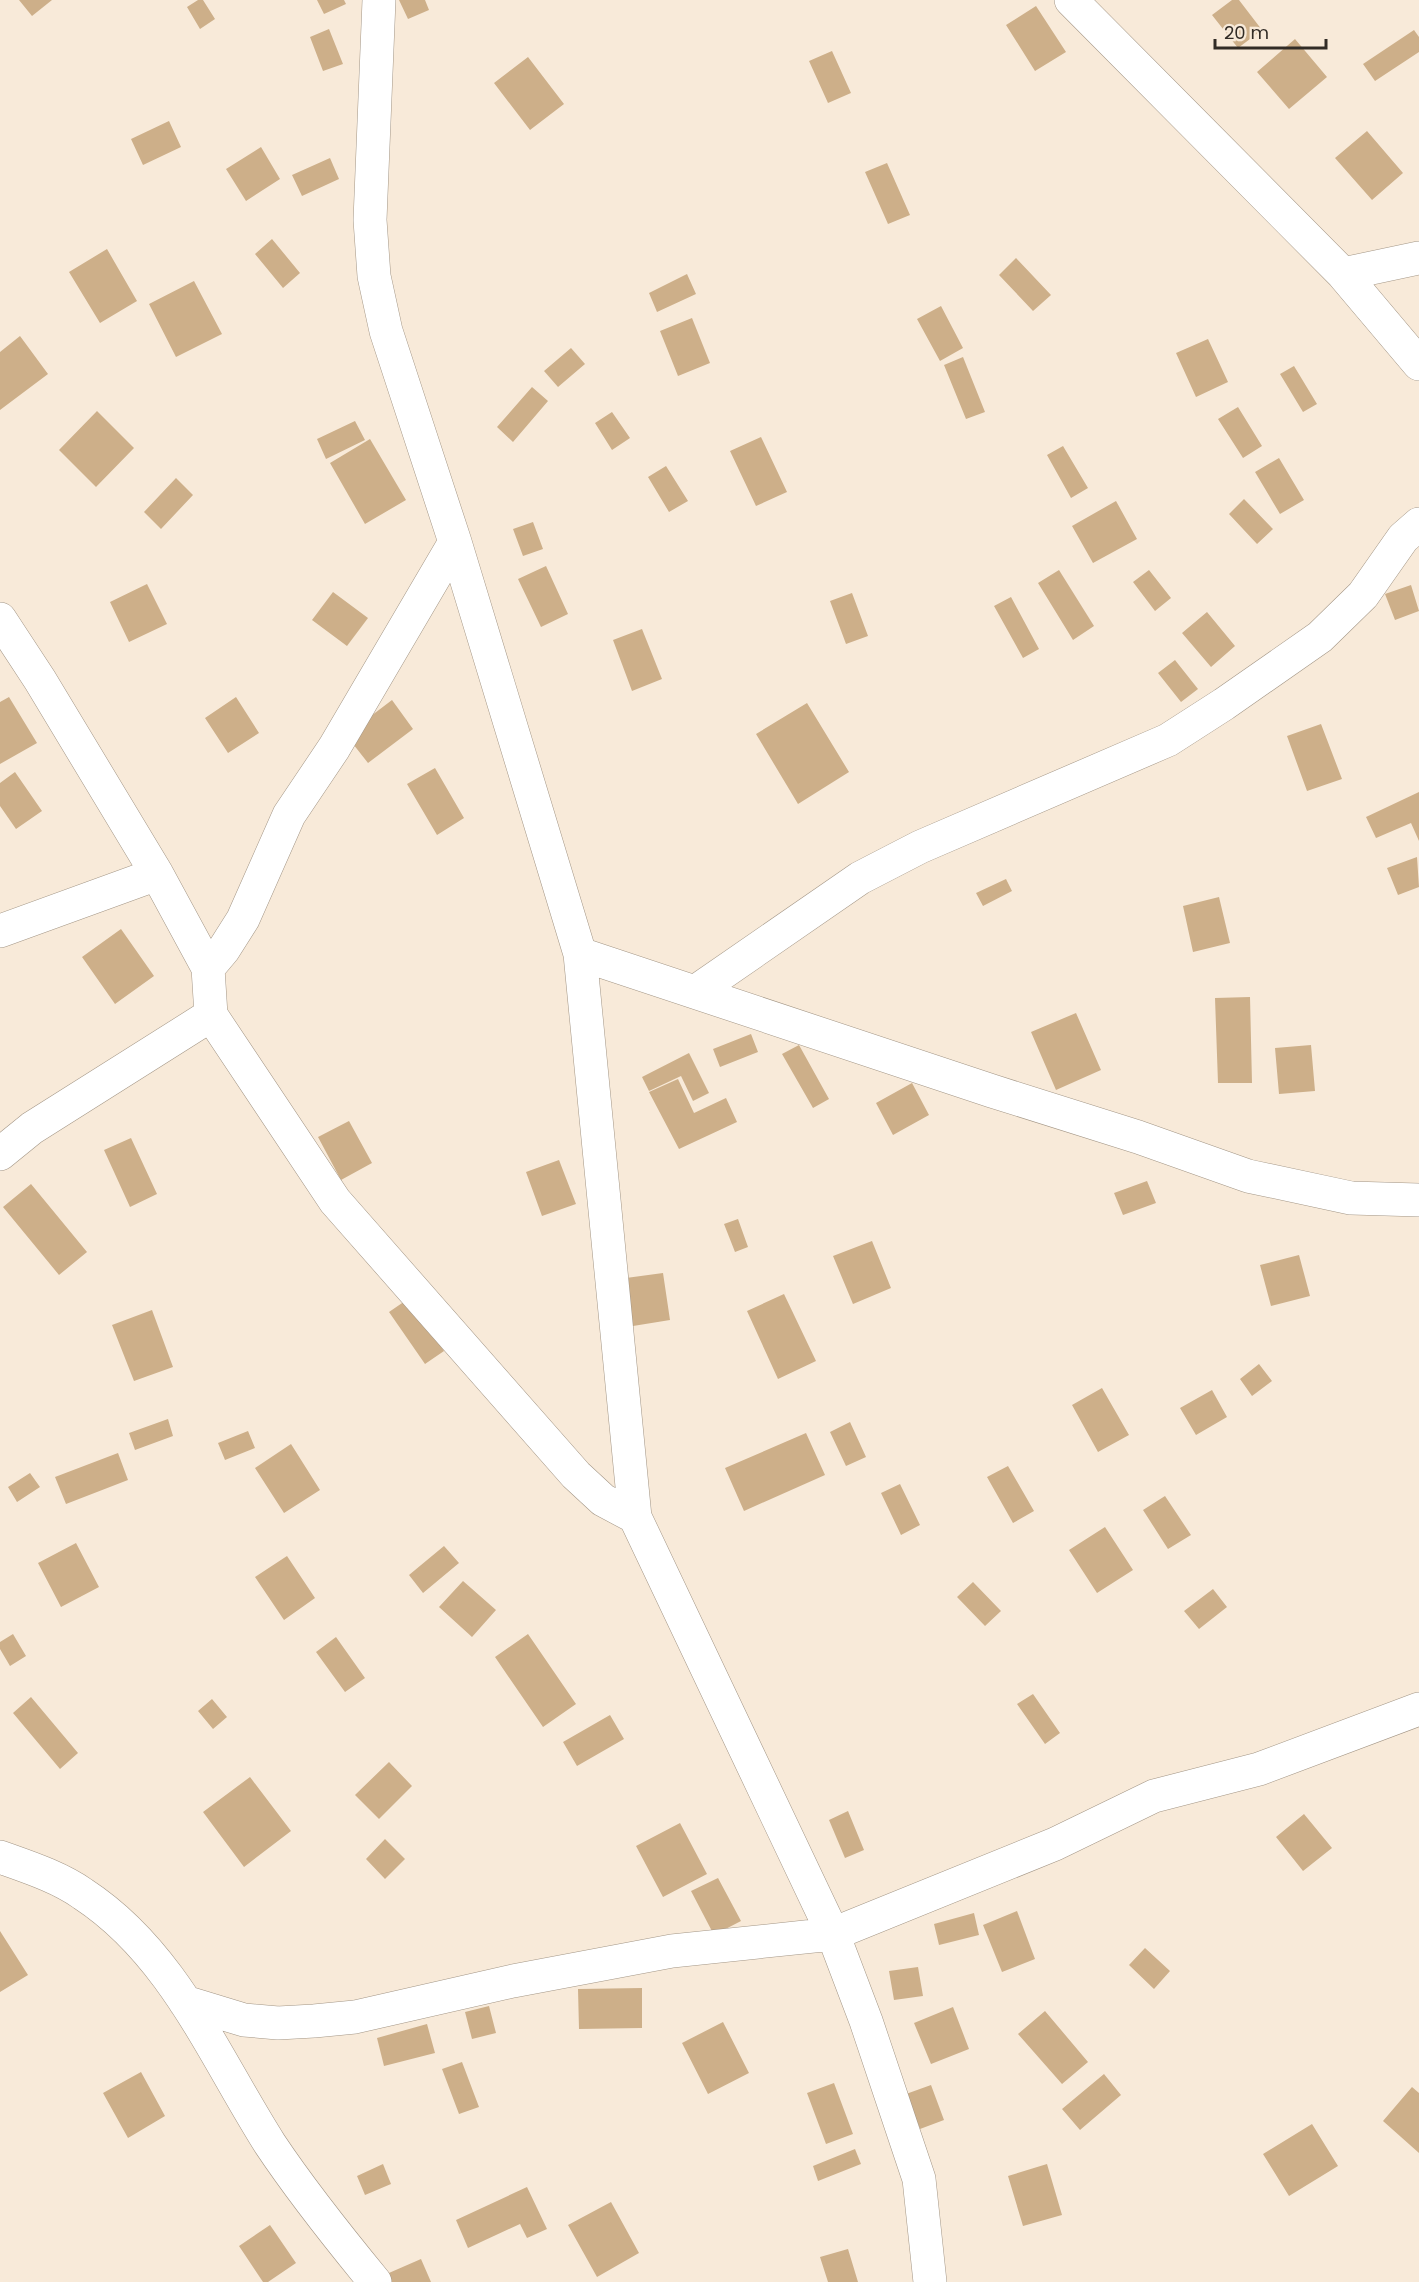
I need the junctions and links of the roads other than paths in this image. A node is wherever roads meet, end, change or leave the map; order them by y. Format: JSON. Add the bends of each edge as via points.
{"nodes":[{"id":1,"x":379,"y":0,"type":"edge"},
{"id":2,"x":1071,"y":0,"type":"edge"},
{"id":3,"x":1419,"y":258,"type":"edge"},
{"id":4,"x":1343,"y":274,"type":"junction"},
{"id":5,"x":1419,"y":364,"type":"edge"},
{"id":6,"x":1419,"y":524,"type":"edge"},
{"id":7,"x":455,"y":542,"type":"junction"},
{"id":8,"x":0,"y":619,"type":"edge"},
{"id":9,"x":157,"y":874,"type":"junction"},
{"id":10,"x":0,"y":931,"type":"edge"},
{"id":11,"x":580,"y":954,"type":"junction"},
{"id":12,"x":208,"y":968,"type":"junction"},
{"id":13,"x":695,"y":992,"type":"junction"},
{"id":14,"x":212,"y":1016,"type":"junction"},
{"id":15,"x":0,"y":1154,"type":"edge"},
{"id":16,"x":1419,"y":1200,"type":"edge"},
{"id":17,"x":635,"y":1517,"type":"junction"},
{"id":18,"x":1419,"y":1709,"type":"edge"},
{"id":19,"x":0,"y":1857,"type":"edge"},
{"id":20,"x":832,"y":1934,"type":"junction"},
{"id":21,"x":185,"y":2001,"type":"junction"},
{"id":22,"x":375,"y":2282,"type":"edge"},
{"id":23,"x":930,"y":2282,"type":"edge"}],
"edges":[{"from":1,"to":7,"type":"street","via":[[370,220],[374,276],[386,331]]},
{"from":2,"to":4,"type":"street"},
{"from":3,"to":4,"type":"street"},
{"from":4,"to":5,"type":"street"},
{"from":6,"to":13,"type":"street","via":[[1403,538],[1363,595],[1320,637],[1224,704],[1168,740],[920,847],[860,878]]},
{"from":7,"to":11,"type":"street"},
{"from":7,"to":12,"type":"street","via":[[334,748],[289,815],[243,919]]},
{"from":8,"to":9,"type":"street"},
{"from":9,"to":10,"type":"street"},
{"from":9,"to":12,"type":"street"},
{"from":11,"to":13,"type":"street"},
{"from":11,"to":17,"type":"street"},
{"from":12,"to":14,"type":"street"},
{"from":13,"to":16,"type":"street","via":[[1248,1176],[1351,1198]]},
{"from":14,"to":15,"type":"street","via":[[32,1128]]},
{"from":14,"to":17,"type":"street","via":[[335,1201],[576,1475],[603,1500]]},
{"from":17,"to":20,"type":"street"},
{"from":18,"to":20,"type":"street","via":[[1259,1769],[1154,1796],[1055,1844]]},
{"from":19,"to":21,"type":"street","via":[[82,1892],[112,1915],[142,1942]]},
{"from":20,"to":21,"type":"street","via":[[672,1951],[513,1981],[355,2017],[278,2023],[244,2020]]},
{"from":20,"to":23,"type":"street","via":[[919,2179]]},
{"from":21,"to":22,"type":"street","via":[[305,2196]]}]}
